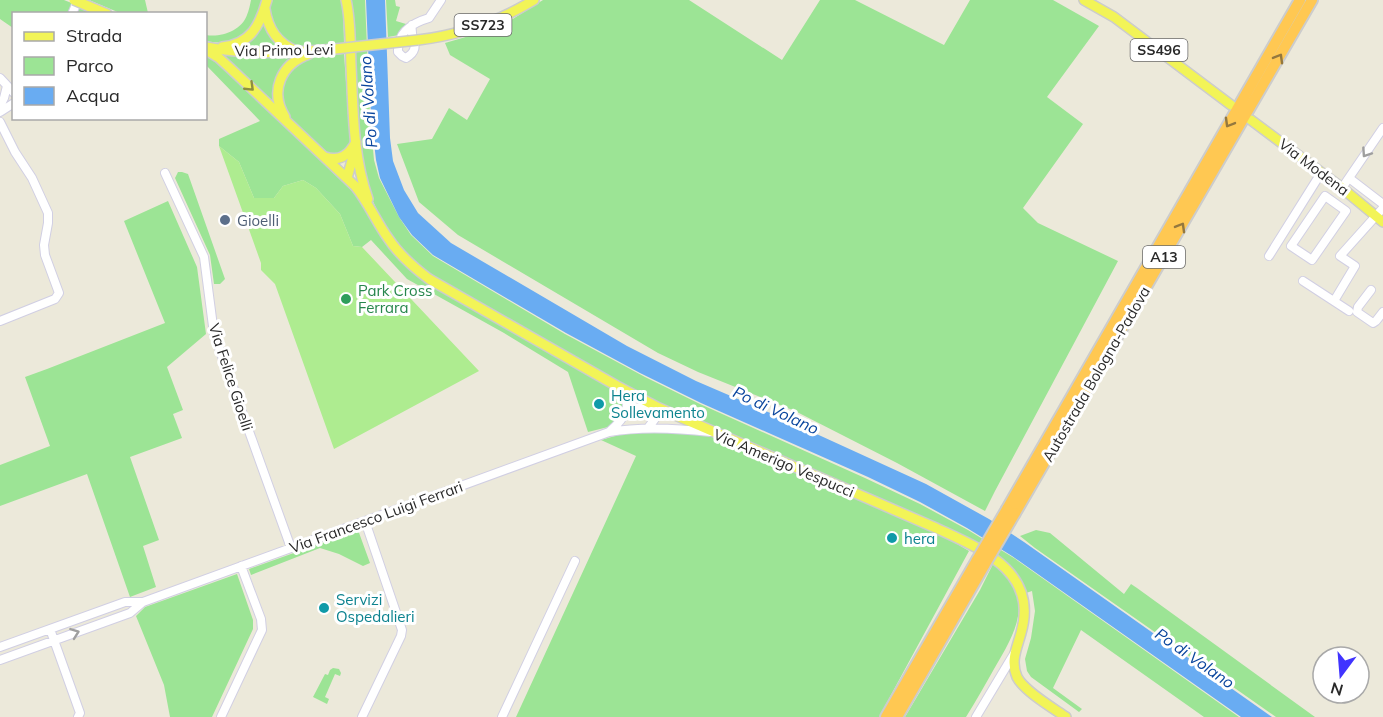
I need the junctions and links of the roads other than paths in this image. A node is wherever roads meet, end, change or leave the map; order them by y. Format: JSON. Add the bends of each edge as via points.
{"nodes":[{"id":1,"x":76,"y":0,"type":"edge"},
{"id":2,"x":346,"y":0,"type":"edge"},
{"id":3,"x":441,"y":0,"type":"edge"},
{"id":4,"x":534,"y":0,"type":"edge"},
{"id":5,"x":1084,"y":0,"type":"edge"},
{"id":6,"x":1300,"y":0,"type":"edge"},
{"id":7,"x":1312,"y":0,"type":"edge"},
{"id":8,"x":266,"y":4,"type":"edge"},
{"id":9,"x":101,"y":12,"type":"edge"},
{"id":10,"x":412,"y":25,"type":"dead end"},
{"id":11,"x":207,"y":48,"type":"edge"},
{"id":12,"x":207,"y":48,"type":"edge"},
{"id":13,"x":207,"y":49,"type":"edge"},
{"id":14,"x":319,"y":51,"type":"junction"},
{"id":15,"x":298,"y":52,"type":"junction"},
{"id":16,"x":0,"y":78,"type":"edge"},
{"id":17,"x":7,"y":86,"type":"junction"},
{"id":18,"x":12,"y":91,"type":"edge"},
{"id":19,"x":1231,"y":105,"type":"dead end"},
{"id":20,"x":0,"y":106,"type":"edge"},
{"id":21,"x":1251,"y":120,"type":"dead end"},
{"id":22,"x":0,"y":122,"type":"edge"},
{"id":23,"x":1383,"y":128,"type":"edge"},
{"id":24,"x":296,"y":131,"type":"junction"},
{"id":25,"x":356,"y":142,"type":"junction"},
{"id":26,"x":323,"y":156,"type":"junction"},
{"id":27,"x":165,"y":173,"type":"dead end"},
{"id":28,"x":1322,"y":173,"type":"junction"},
{"id":29,"x":1349,"y":177,"type":"junction"},
{"id":30,"x":346,"y":178,"type":"junction"},
{"id":31,"x":1342,"y":188,"type":"junction"},
{"id":32,"x":1383,"y":206,"type":"edge"},
{"id":33,"x":375,"y":215,"type":"junction"},
{"id":34,"x":1380,"y":219,"type":"edge"},
{"id":35,"x":1292,"y":221,"type":"junction"},
{"id":36,"x":1302,"y":228,"type":"junction"},
{"id":37,"x":1269,"y":256,"type":"dead end"},
{"id":38,"x":1303,"y":281,"type":"dead end"},
{"id":39,"x":1371,"y":290,"type":"dead end"},
{"id":40,"x":1334,"y":301,"type":"junction"},
{"id":41,"x":1349,"y":311,"type":"dead end"},
{"id":42,"x":1383,"y":312,"type":"edge"},
{"id":43,"x":0,"y":321,"type":"edge"},
{"id":44,"x":617,"y":386,"type":"junction"},
{"id":45,"x":659,"y":408,"type":"junction"},
{"id":46,"x":625,"y":416,"type":"junction"},
{"id":47,"x":648,"y":428,"type":"junction"},
{"id":48,"x":609,"y":432,"type":"junction"},
{"id":49,"x":715,"y":433,"type":"junction"},
{"id":50,"x":1011,"y":511,"type":"junction"},
{"id":51,"x":365,"y":521,"type":"junction"},
{"id":52,"x":291,"y":548,"type":"junction"},
{"id":53,"x":575,"y":561,"type":"dead end"},
{"id":54,"x":981,"y":562,"type":"junction"},
{"id":55,"x":241,"y":566,"type":"junction"},
{"id":56,"x":143,"y":602,"type":"junction"},
{"id":57,"x":50,"y":629,"type":"junction"},
{"id":58,"x":54,"y":640,"type":"junction"},
{"id":59,"x":0,"y":647,"type":"edge"},
{"id":60,"x":1015,"y":651,"type":"junction"},
{"id":61,"x":0,"y":660,"type":"edge"},
{"id":62,"x":78,"y":717,"type":"edge"},
{"id":63,"x":221,"y":717,"type":"edge"},
{"id":64,"x":362,"y":717,"type":"edge"},
{"id":65,"x":502,"y":717,"type":"edge"},
{"id":66,"x":886,"y":717,"type":"edge"},
{"id":67,"x":897,"y":717,"type":"edge"},
{"id":68,"x":976,"y":717,"type":"edge"},
{"id":69,"x":1066,"y":717,"type":"edge"}],
"edges":[{"from":1,"to":9,"type":"main road","bridge":true},
{"from":2,"to":25,"type":"main road"},
{"from":3,"to":10,"type":"street","via":[[429,18]]},
{"from":4,"to":14,"type":"main road","name":"Via Primo Levi","number":"SS723","bridge":true,"via":[[481,26],[450,34]]},
{"from":5,"to":19,"type":"main road","number":"SS496","via":[[1114,17]]},
{"from":6,"to":50,"type":"highway","name":"Autostrada Bologna-Padova","number":"A13","one_way":true},
{"from":50,"to":7,"type":"highway","name":"Autostrada Bologna-Padova","number":"A13","one_way":true},
{"from":8,"to":11,"type":"main road","via":[[258,25],[247,38],[229,46]]},
{"from":8,"to":15,"type":"main road","via":[[272,32]]},
{"from":12,"to":15,"type":"main road","name":"Via Primo Levi","number":"SS723"},
{"from":13,"to":24,"type":"main road","one_way":true},
{"from":14,"to":15,"type":"main road","name":"Via Primo Levi","number":"SS723"},
{"from":14,"to":24,"type":"main road","via":[[293,61],[280,80],[279,105]]},
{"from":16,"to":17,"type":"street"},
{"from":17,"to":18,"type":"street"},
{"from":17,"to":20,"type":"street"},
{"from":21,"to":28,"type":"main road","name":"Via Modena"},
{"from":22,"to":43,"type":"street","via":[[48,213],[44,250],[59,293],[48,303]]},
{"from":23,"to":29,"type":"street","one_way":true},
{"from":24,"to":26,"type":"main road"},
{"from":25,"to":26,"type":"main road","via":[[344,157]]},
{"from":25,"to":30,"type":"main road"},
{"from":25,"to":33,"type":"main road","via":[[367,197]]},
{"from":26,"to":30,"type":"main road"},
{"from":27,"to":52,"type":"street","name":"Via Felice Gioelli","via":[[204,257],[214,334]]},
{"from":28,"to":31,"type":"main road","name":"Via Modena"},
{"from":28,"to":35,"type":"street"},
{"from":29,"to":31,"type":"street"},
{"from":29,"to":32,"type":"street","name":"Via Modena"},
{"from":30,"to":33,"type":"main road"},
{"from":31,"to":34,"type":"main road","name":"Via Modena"},
{"from":32,"to":34,"type":"street"},
{"from":33,"to":44,"type":"main road","name":"Via Amerigo Vespucci","via":[[399,252],[429,279]]},
{"from":34,"to":40,"type":"street","via":[[1340,256],[1354,266]]},
{"from":35,"to":36,"type":"street"},
{"from":35,"to":37,"type":"street"},
{"from":36,"to":36,"type":"street","via":[[1291,246],[1312,260],[1346,211],[1325,196]]},
{"from":38,"to":40,"type":"street"},
{"from":39,"to":42,"type":"street","via":[[1358,312],[1373,323]]},
{"from":40,"to":41,"type":"street"},
{"from":44,"to":45,"type":"main road","name":"Via Amerigo Vespucci"},
{"from":44,"to":46,"type":"street","via":[[625,397]]},
{"from":45,"to":46,"type":"street","name":"Via Francesco Luigi Ferrari","via":[[639,406]]},
{"from":45,"to":47,"type":"street"},
{"from":45,"to":49,"type":"main road","name":"Via Amerigo Vespucci"},
{"from":46,"to":48,"type":"street","name":"Via Francesco Luigi Ferrari"},
{"from":47,"to":48,"type":"street","name":"Via Francesco Luigi Ferrari"},
{"from":47,"to":49,"type":"street","name":"Via Francesco Luigi Ferrari"},
{"from":48,"to":51,"type":"street","name":"Via Francesco Luigi Ferrari"},
{"from":49,"to":60,"type":"main road","name":"Via Amerigo Vespucci","via":[[936,528],[998,560],[1018,583],[1024,601],[1024,622]]},
{"from":50,"to":54,"type":"highway","name":"Autostrada Bologna-Padova","number":"A13","bridge":true},
{"from":51,"to":52,"type":"street","name":"Via Francesco Luigi Ferrari"},
{"from":51,"to":64,"type":"street","via":[[402,630]]},
{"from":52,"to":55,"type":"street","name":"Via Francesco Luigi Ferrari"},
{"from":53,"to":65,"type":"street"},
{"from":54,"to":66,"type":"highway","name":"Autostrada Bologna-Padova","number":"A13"},
{"from":54,"to":67,"type":"highway","name":"Autostrada Bologna-Padova","number":"A13"},
{"from":55,"to":56,"type":"street","name":"Via Francesco Luigi Ferrari"},
{"from":55,"to":63,"type":"street","via":[[262,630]]},
{"from":56,"to":57,"type":"street","name":"Via Francesco Luigi Ferrari","via":[[125,602]]},
{"from":58,"to":56,"type":"street","name":"Via Francesco Luigi Ferrari","one_way":true,"via":[[130,613]]},
{"from":57,"to":58,"type":"street"},
{"from":57,"to":59,"type":"street","name":"Via Francesco Luigi Ferrari"},
{"from":58,"to":61,"type":"street","name":"Via Francesco Luigi Ferrari"},
{"from":58,"to":62,"type":"street","via":[[80,713]]},
{"from":60,"to":68,"type":"street","name":"Via Amerigo Vespucci"},
{"from":60,"to":69,"type":"main road","via":[[1015,673],[1022,684]]}]}
